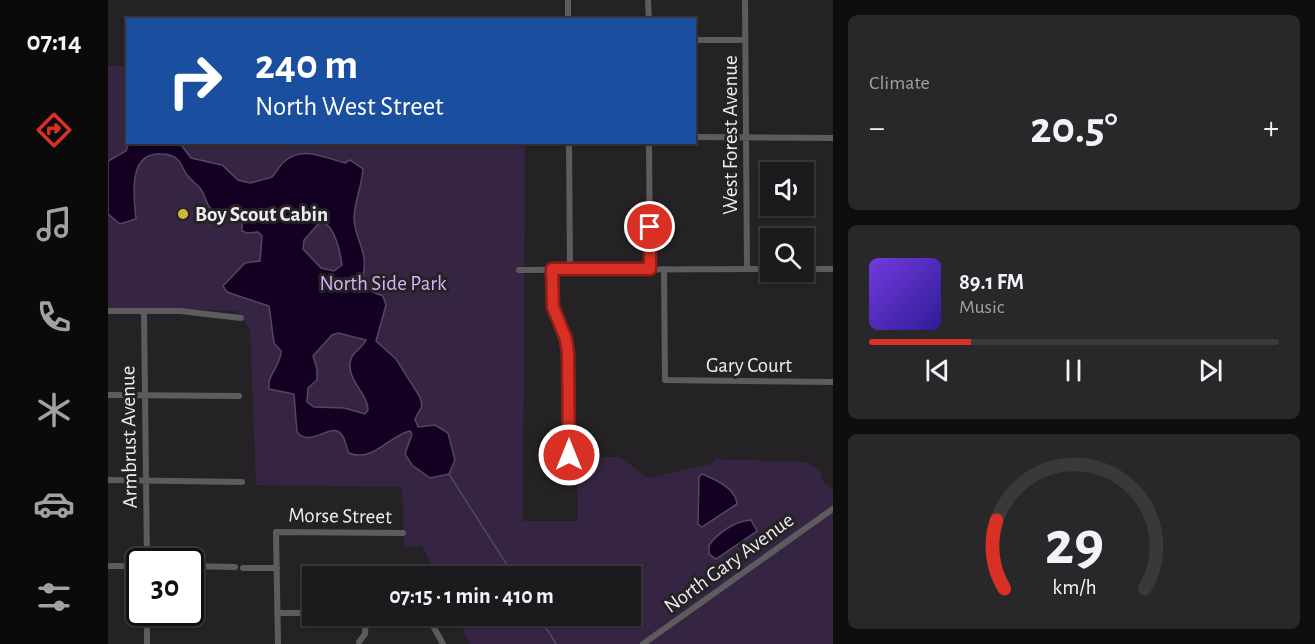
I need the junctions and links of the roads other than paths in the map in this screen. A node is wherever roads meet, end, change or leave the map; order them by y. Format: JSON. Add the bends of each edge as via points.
{"nodes":[{"id":1,"x":568,"y":0,"type":"edge"},
{"id":2,"x":648,"y":0,"type":"edge"},
{"id":3,"x":745,"y":0,"type":"edge"},
{"id":4,"x":568,"y":18,"type":"edge"},
{"id":5,"x":649,"y":18,"type":"edge"},
{"id":6,"x":696,"y":40,"type":"edge"},
{"id":7,"x":746,"y":40,"type":"junction"},
{"id":8,"x":696,"y":137,"type":"edge"},
{"id":9,"x":746,"y":137,"type":"junction"},
{"id":10,"x":833,"y":138,"type":"edge"},
{"id":11,"x":569,"y":144,"type":"edge"},
{"id":12,"x":649,"y":144,"type":"edge"},
{"id":13,"x":552,"y":269,"type":"junction"},
{"id":14,"x":570,"y":269,"type":"junction"},
{"id":15,"x":650,"y":269,"type":"junction"},
{"id":16,"x":664,"y":269,"type":"junction"},
{"id":17,"x":747,"y":269,"type":"junction"},
{"id":18,"x":760,"y":269,"type":"edge"},
{"id":19,"x":814,"y":269,"type":"edge"},
{"id":20,"x":833,"y":269,"type":"edge"},
{"id":21,"x":519,"y":270,"type":"dead end"},
{"id":22,"x":108,"y":311,"type":"edge"},
{"id":23,"x":144,"y":312,"type":"junction"},
{"id":24,"x":240,"y":318,"type":"dead end"},
{"id":25,"x":833,"y":382,"type":"edge"},
{"id":26,"x":108,"y":394,"type":"edge"},
{"id":27,"x":146,"y":395,"type":"junction"},
{"id":28,"x":239,"y":396,"type":"dead end"},
{"id":29,"x":569,"y":455,"type":"dead end"},
{"id":30,"x":108,"y":480,"type":"edge"},
{"id":31,"x":146,"y":481,"type":"junction"},
{"id":32,"x":242,"y":482,"type":"dead end"},
{"id":33,"x":833,"y":509,"type":"edge"},
{"id":34,"x":403,"y":533,"type":"dead end"},
{"id":35,"x":147,"y":548,"type":"edge"},
{"id":36,"x":108,"y":566,"type":"edge"},
{"id":37,"x":126,"y":566,"type":"edge"},
{"id":38,"x":204,"y":566,"type":"edge"},
{"id":39,"x":277,"y":568,"type":"junction"},
{"id":40,"x":277,"y":613,"type":"junction"},
{"id":41,"x":302,"y":613,"type":"edge"},
{"id":42,"x":147,"y":626,"type":"edge"},
{"id":43,"x":365,"y":626,"type":"edge"},
{"id":44,"x":433,"y":626,"type":"edge"},
{"id":45,"x":359,"y":642,"type":"dead end"},
{"id":46,"x":147,"y":644,"type":"edge"},
{"id":47,"x":278,"y":644,"type":"edge"},
{"id":48,"x":443,"y":644,"type":"edge"},
{"id":49,"x":644,"y":644,"type":"edge"}],
"edges":[{"from":1,"to":4,"type":"street"},
{"from":2,"to":5,"type":"street"},
{"from":3,"to":7,"type":"street","name":"West Forest Avenue"},
{"from":6,"to":7,"type":"street"},
{"from":7,"to":9,"type":"street","name":"West Forest Avenue"},
{"from":8,"to":9,"type":"street"},
{"from":9,"to":10,"type":"street"},
{"from":9,"to":17,"type":"street","name":"West Forest Avenue"},
{"from":11,"to":14,"type":"street"},
{"from":12,"to":15,"type":"street"},
{"from":13,"to":14,"type":"street"},
{"from":13,"to":21,"type":"street"},
{"from":13,"to":29,"type":"street","via":[[553,307],[568,353]]},
{"from":14,"to":15,"type":"street"},
{"from":15,"to":16,"type":"street"},
{"from":16,"to":17,"type":"street"},
{"from":16,"to":25,"type":"street","name":"Gary Court","via":[[665,380]]},
{"from":17,"to":18,"type":"street"},
{"from":19,"to":20,"type":"street"},
{"from":22,"to":23,"type":"street"},
{"from":23,"to":24,"type":"street","via":[[180,311]]},
{"from":23,"to":27,"type":"street","name":"Armbrust Avenue"},
{"from":26,"to":27,"type":"street"},
{"from":27,"to":28,"type":"street"},
{"from":27,"to":31,"type":"street","name":"Armbrust Avenue"},
{"from":30,"to":31,"type":"street"},
{"from":31,"to":32,"type":"street"},
{"from":31,"to":35,"type":"street","name":"Armbrust Avenue"},
{"from":33,"to":49,"type":"street","name":"North Gary Avenue"},
{"from":34,"to":39,"type":"street","name":"Morse Street","via":[[276,532]]},
{"from":36,"to":37,"type":"street"},
{"from":38,"to":39,"type":"street"},
{"from":39,"to":40,"type":"street"},
{"from":40,"to":41,"type":"street"},
{"from":40,"to":47,"type":"street"},
{"from":42,"to":46,"type":"street"},
{"from":43,"to":45,"type":"street"},
{"from":44,"to":48,"type":"street"}]}
